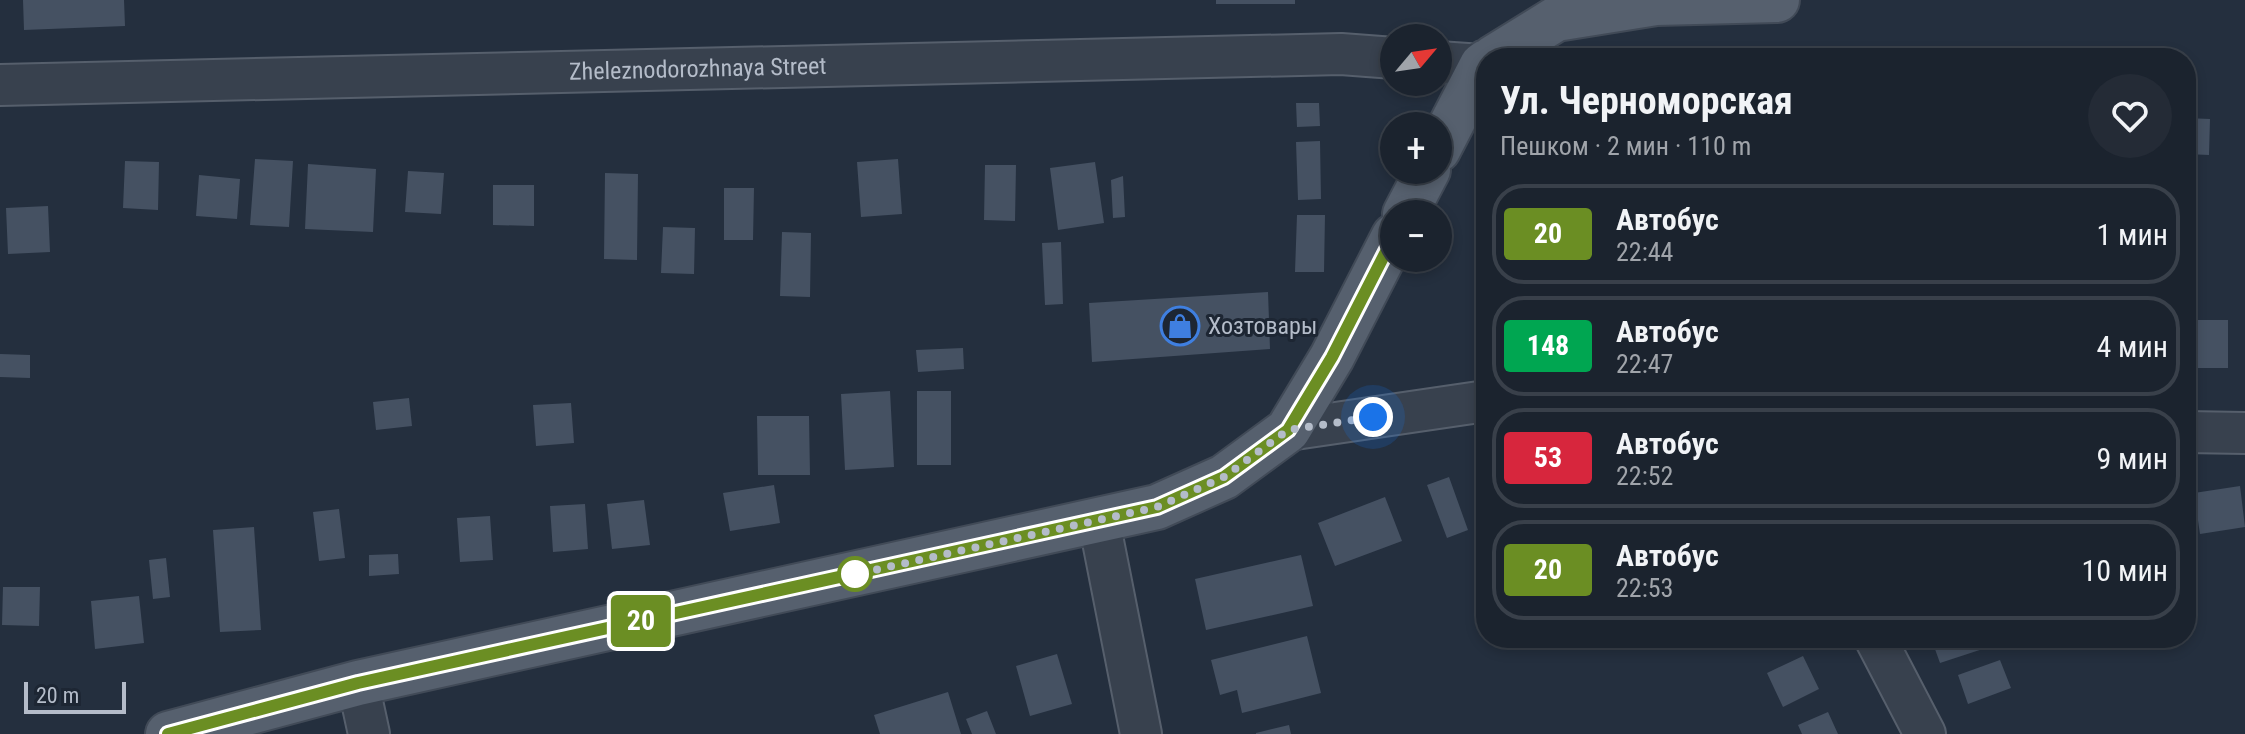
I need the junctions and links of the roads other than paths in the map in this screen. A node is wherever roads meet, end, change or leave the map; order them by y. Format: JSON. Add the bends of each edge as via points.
{"nodes":[{"id":1,"x":1777,"y":0,"type":"edge"},
{"id":2,"x":1509,"y":48,"type":"edge"},
{"id":3,"x":1380,"y":57,"type":"edge"},
{"id":4,"x":1452,"y":62,"type":"edge"},
{"id":5,"x":1476,"y":62,"type":"edge"},
{"id":6,"x":1476,"y":82,"type":"edge"},
{"id":7,"x":0,"y":85,"type":"edge"},
{"id":8,"x":1452,"y":125,"type":"edge"},
{"id":9,"x":1380,"y":263,"type":"edge"},
{"id":10,"x":1476,"y":402,"type":"edge"},
{"id":11,"x":1288,"y":430,"type":"junction"},
{"id":12,"x":2196,"y":432,"type":"edge"},
{"id":13,"x":2245,"y":433,"type":"edge"},
{"id":14,"x":1099,"y":521,"type":"junction"},
{"id":15,"x":1880,"y":648,"type":"edge"},
{"id":16,"x":358,"y":683,"type":"junction"},
{"id":17,"x":168,"y":734,"type":"edge"},
{"id":18,"x":369,"y":734,"type":"edge"},
{"id":19,"x":1141,"y":734,"type":"edge"},
{"id":20,"x":1925,"y":734,"type":"edge"}],
"edges":[{"from":1,"to":2,"type":"main road","via":[[1656,3],[1556,19]]},
{"from":3,"to":7,"type":"street","name":"Zheleznodorozhnaya Street"},
{"from":4,"to":5,"type":"street"},
{"from":6,"to":8,"type":"main road"},
{"from":9,"to":11,"type":"main road"},
{"from":10,"to":11,"type":"street"},
{"from":11,"to":14,"type":"main road","via":[[1224,477],[1157,507]]},
{"from":12,"to":13,"type":"street"},
{"from":14,"to":16,"type":"main road"},
{"from":14,"to":19,"type":"street"},
{"from":15,"to":20,"type":"street"},
{"from":16,"to":17,"type":"main road"},
{"from":16,"to":18,"type":"street"}]}
